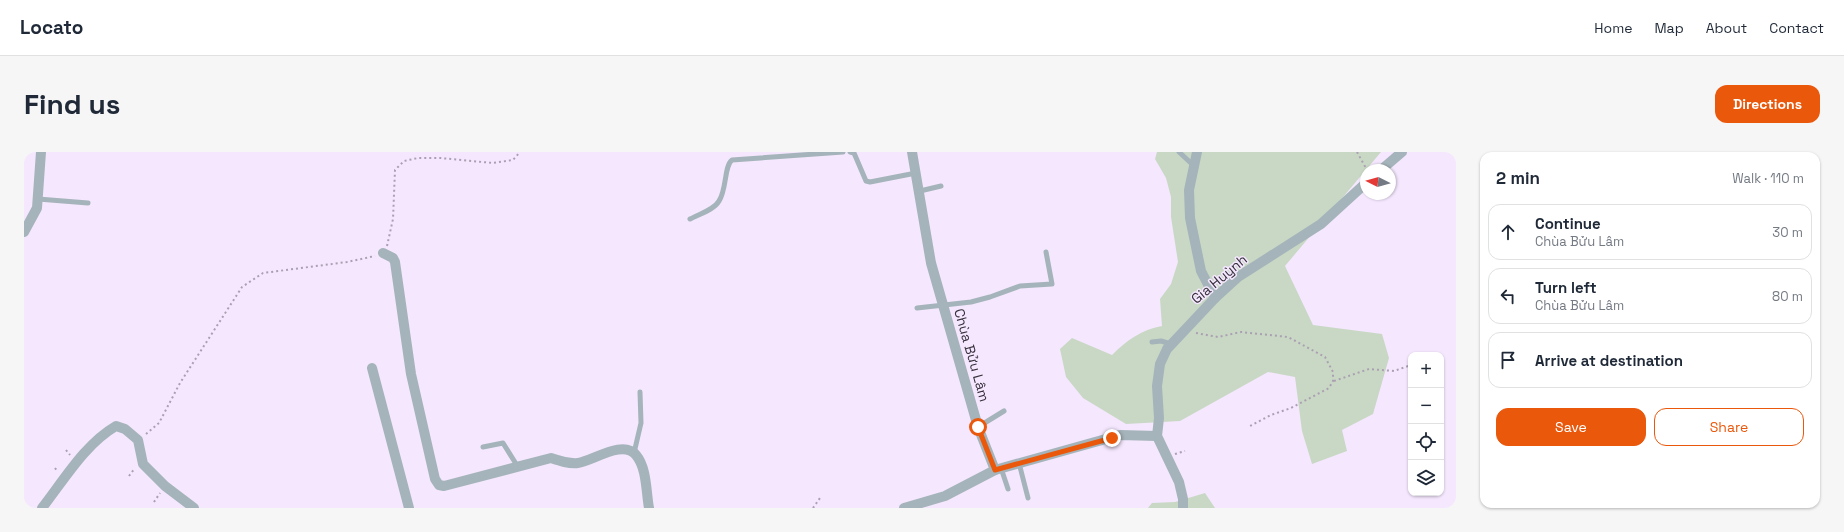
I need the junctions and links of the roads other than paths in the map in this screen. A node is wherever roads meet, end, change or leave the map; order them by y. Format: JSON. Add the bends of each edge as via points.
{"nodes":[{"id":1,"x":41,"y":152,"type":"edge"},
{"id":2,"x":843,"y":152,"type":"edge"},
{"id":3,"x":850,"y":152,"type":"edge"},
{"id":4,"x":912,"y":152,"type":"edge"},
{"id":5,"x":1179,"y":152,"type":"edge"},
{"id":6,"x":1197,"y":152,"type":"edge"},
{"id":7,"x":1402,"y":152,"type":"edge"},
{"id":8,"x":1387,"y":164,"type":"edge"},
{"id":9,"x":1193,"y":165,"type":"junction"},
{"id":10,"x":916,"y":173,"type":"junction"},
{"id":11,"x":940,"y":186,"type":"dead end"},
{"id":12,"x":1360,"y":188,"type":"edge"},
{"id":13,"x":920,"y":191,"type":"junction"},
{"id":14,"x":38,"y":199,"type":"junction"},
{"id":15,"x":88,"y":203,"type":"dead end"},
{"id":16,"x":690,"y":219,"type":"dead end"},
{"id":17,"x":24,"y":232,"type":"edge"},
{"id":18,"x":1046,"y":252,"type":"dead end"},
{"id":19,"x":383,"y":253,"type":"road end"},
{"id":20,"x":1215,"y":298,"type":"junction"},
{"id":21,"x":942,"y":304,"type":"junction"},
{"id":22,"x":917,"y":308,"type":"dead end"},
{"id":23,"x":1152,"y":342,"type":"dead end"},
{"id":24,"x":1171,"y":344,"type":"junction"},
{"id":25,"x":372,"y":368,"type":"dead end"},
{"id":26,"x":640,"y":392,"type":"dead end"},
{"id":27,"x":1004,"y":411,"type":"dead end"},
{"id":28,"x":978,"y":427,"type":"junction"},
{"id":29,"x":1157,"y":436,"type":"junction"},
{"id":30,"x":483,"y":447,"type":"dead end"},
{"id":31,"x":634,"y":453,"type":"junction"},
{"id":32,"x":1019,"y":463,"type":"junction"},
{"id":33,"x":518,"y":467,"type":"junction"},
{"id":34,"x":998,"y":469,"type":"junction"},
{"id":35,"x":1008,"y":489,"type":"dead end"},
{"id":36,"x":1028,"y":498,"type":"dead end"},
{"id":37,"x":42,"y":508,"type":"edge"},
{"id":38,"x":194,"y":508,"type":"edge"},
{"id":39,"x":409,"y":508,"type":"edge"},
{"id":40,"x":649,"y":508,"type":"edge"},
{"id":41,"x":904,"y":508,"type":"edge"},
{"id":42,"x":1183,"y":508,"type":"edge"}],
"edges":[{"from":1,"to":14,"type":"street"},
{"from":2,"to":16,"type":"lane","via":[[732,160],[728,162],[727,181],[720,201]]},
{"from":3,"to":10,"type":"lane","via":[[857,157],[866,181]]},
{"from":4,"to":10,"type":"street","name":"Chùa Bửu Lâm"},
{"from":5,"to":9,"type":"lane"},
{"from":6,"to":9,"type":"street"},
{"from":7,"to":8,"type":"street"},
{"from":9,"to":20,"type":"street","via":[[1189,190],[1190,218],[1201,271]]},
{"from":10,"to":13,"type":"street","name":"Chùa Bửu Lâm"},
{"from":11,"to":13,"type":"lane"},
{"from":12,"to":20,"type":"street","name":"Gia Huỳnh","via":[[1320,224],[1238,278]]},
{"from":13,"to":21,"type":"street","name":"Chùa Bửu Lâm","via":[[931,263]]},
{"from":14,"to":15,"type":"lane"},
{"from":14,"to":17,"type":"street","via":[[34,215]]},
{"from":18,"to":21,"type":"lane","via":[[1052,284],[1020,286],[971,302]]},
{"from":19,"to":33,"type":"street","via":[[395,262],[410,374],[435,479],[439,485],[444,486]]},
{"from":20,"to":24,"type":"street","name":"Gia Huỳnh"},
{"from":21,"to":22,"type":"lane"},
{"from":21,"to":28,"type":"street","name":"Chùa Bửu Lâm"},
{"from":23,"to":24,"type":"lane"},
{"from":24,"to":29,"type":"street","name":"Gia Huỳnh","via":[[1160,364],[1157,386]]},
{"from":25,"to":39,"type":"street"},
{"from":26,"to":31,"type":"lane","via":[[641,423]]},
{"from":27,"to":28,"type":"lane"},
{"from":28,"to":34,"type":"street","name":"Chùa Bửu Lâm"},
{"from":29,"to":32,"type":"street","via":[[1120,435]]},
{"from":29,"to":42,"type":"street","via":[[1179,482]]},
{"from":30,"to":33,"type":"lane","via":[[503,443]]},
{"from":31,"to":33,"type":"street","via":[[626,449],[608,452],[575,463],[551,458]]},
{"from":31,"to":40,"type":"street","via":[[643,471]]},
{"from":32,"to":34,"type":"street"},
{"from":32,"to":36,"type":"lane"},
{"from":34,"to":35,"type":"lane"},
{"from":34,"to":41,"type":"street","via":[[946,496]]},
{"from":37,"to":38,"type":"street","via":[[102,434],[116,426],[138,440],[143,464],[165,486]]}]}
